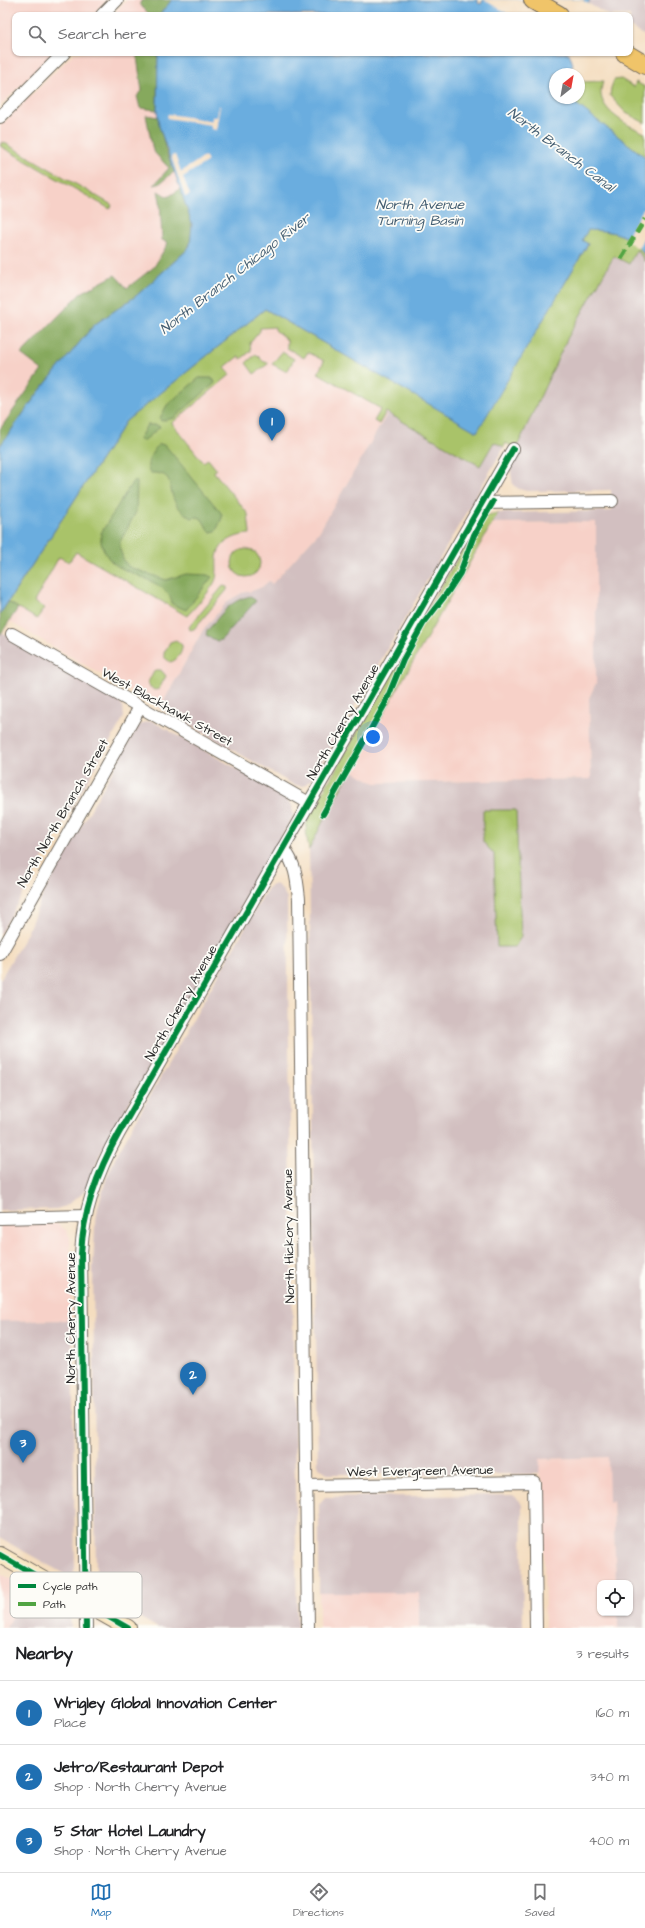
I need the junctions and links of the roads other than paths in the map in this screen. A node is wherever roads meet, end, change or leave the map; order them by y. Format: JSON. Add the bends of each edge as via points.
{"nodes":[{"id":1,"x":117,"y":0,"type":"edge"},
{"id":2,"x":533,"y":0,"type":"edge"},
{"id":3,"x":105,"y":12,"type":"edge"},
{"id":4,"x":554,"y":12,"type":"edge"},
{"id":5,"x":61,"y":56,"type":"edge"},
{"id":6,"x":0,"y":117,"type":"edge"},
{"id":7,"x":513,"y":449,"type":"dead end"},
{"id":8,"x":612,"y":501,"type":"dead end"},
{"id":9,"x":483,"y":503,"type":"junction"},
{"id":10,"x":12,"y":634,"type":"dead end"},
{"id":11,"x":140,"y":707,"type":"junction"},
{"id":12,"x":309,"y":803,"type":"junction"},
{"id":13,"x":283,"y":848,"type":"junction"},
{"id":14,"x":0,"y":954,"type":"edge"},
{"id":15,"x":86,"y":1216,"type":"junction"},
{"id":16,"x":0,"y":1218,"type":"edge"},
{"id":17,"x":306,"y":1486,"type":"junction"},
{"id":18,"x":0,"y":1555,"type":"edge"},
{"id":19,"x":30,"y":1572,"type":"edge"},
{"id":20,"x":85,"y":1572,"type":"edge"},
{"id":21,"x":110,"y":1618,"type":"edge"},
{"id":22,"x":128,"y":1628,"type":"edge"},
{"id":23,"x":308,"y":1628,"type":"edge"},
{"id":24,"x":536,"y":1628,"type":"edge"}],
"edges":[{"from":1,"to":3,"type":"street"},
{"from":2,"to":4,"type":"main road"},
{"from":5,"to":6,"type":"street"},
{"from":7,"to":9,"type":"street","name":"North Cherry Avenue"},
{"from":8,"to":9,"type":"street"},
{"from":9,"to":12,"type":"street","name":"North Cherry Avenue"},
{"from":10,"to":11,"type":"street","name":"West Blackhawk Street"},
{"from":11,"to":12,"type":"street","name":"West Blackhawk Street"},
{"from":11,"to":14,"type":"street","name":"North North Branch Street"},
{"from":12,"to":13,"type":"street","name":"North Cherry Avenue"},
{"from":13,"to":15,"type":"street","name":"North Cherry Avenue","via":[[108,1153]]},
{"from":13,"to":17,"type":"street","name":"North Hickory Avenue","via":[[295,867],[299,899]]},
{"from":15,"to":16,"type":"street"},
{"from":15,"to":20,"type":"street","name":"North Cherry Avenue","via":[[81,1254]]},
{"from":17,"to":23,"type":"street","name":"North Hickory Avenue"},
{"from":17,"to":24,"type":"street","name":"West Evergreen Avenue","via":[[534,1482]]},
{"from":18,"to":19,"type":"main road"},
{"from":21,"to":22,"type":"main road"}]}
